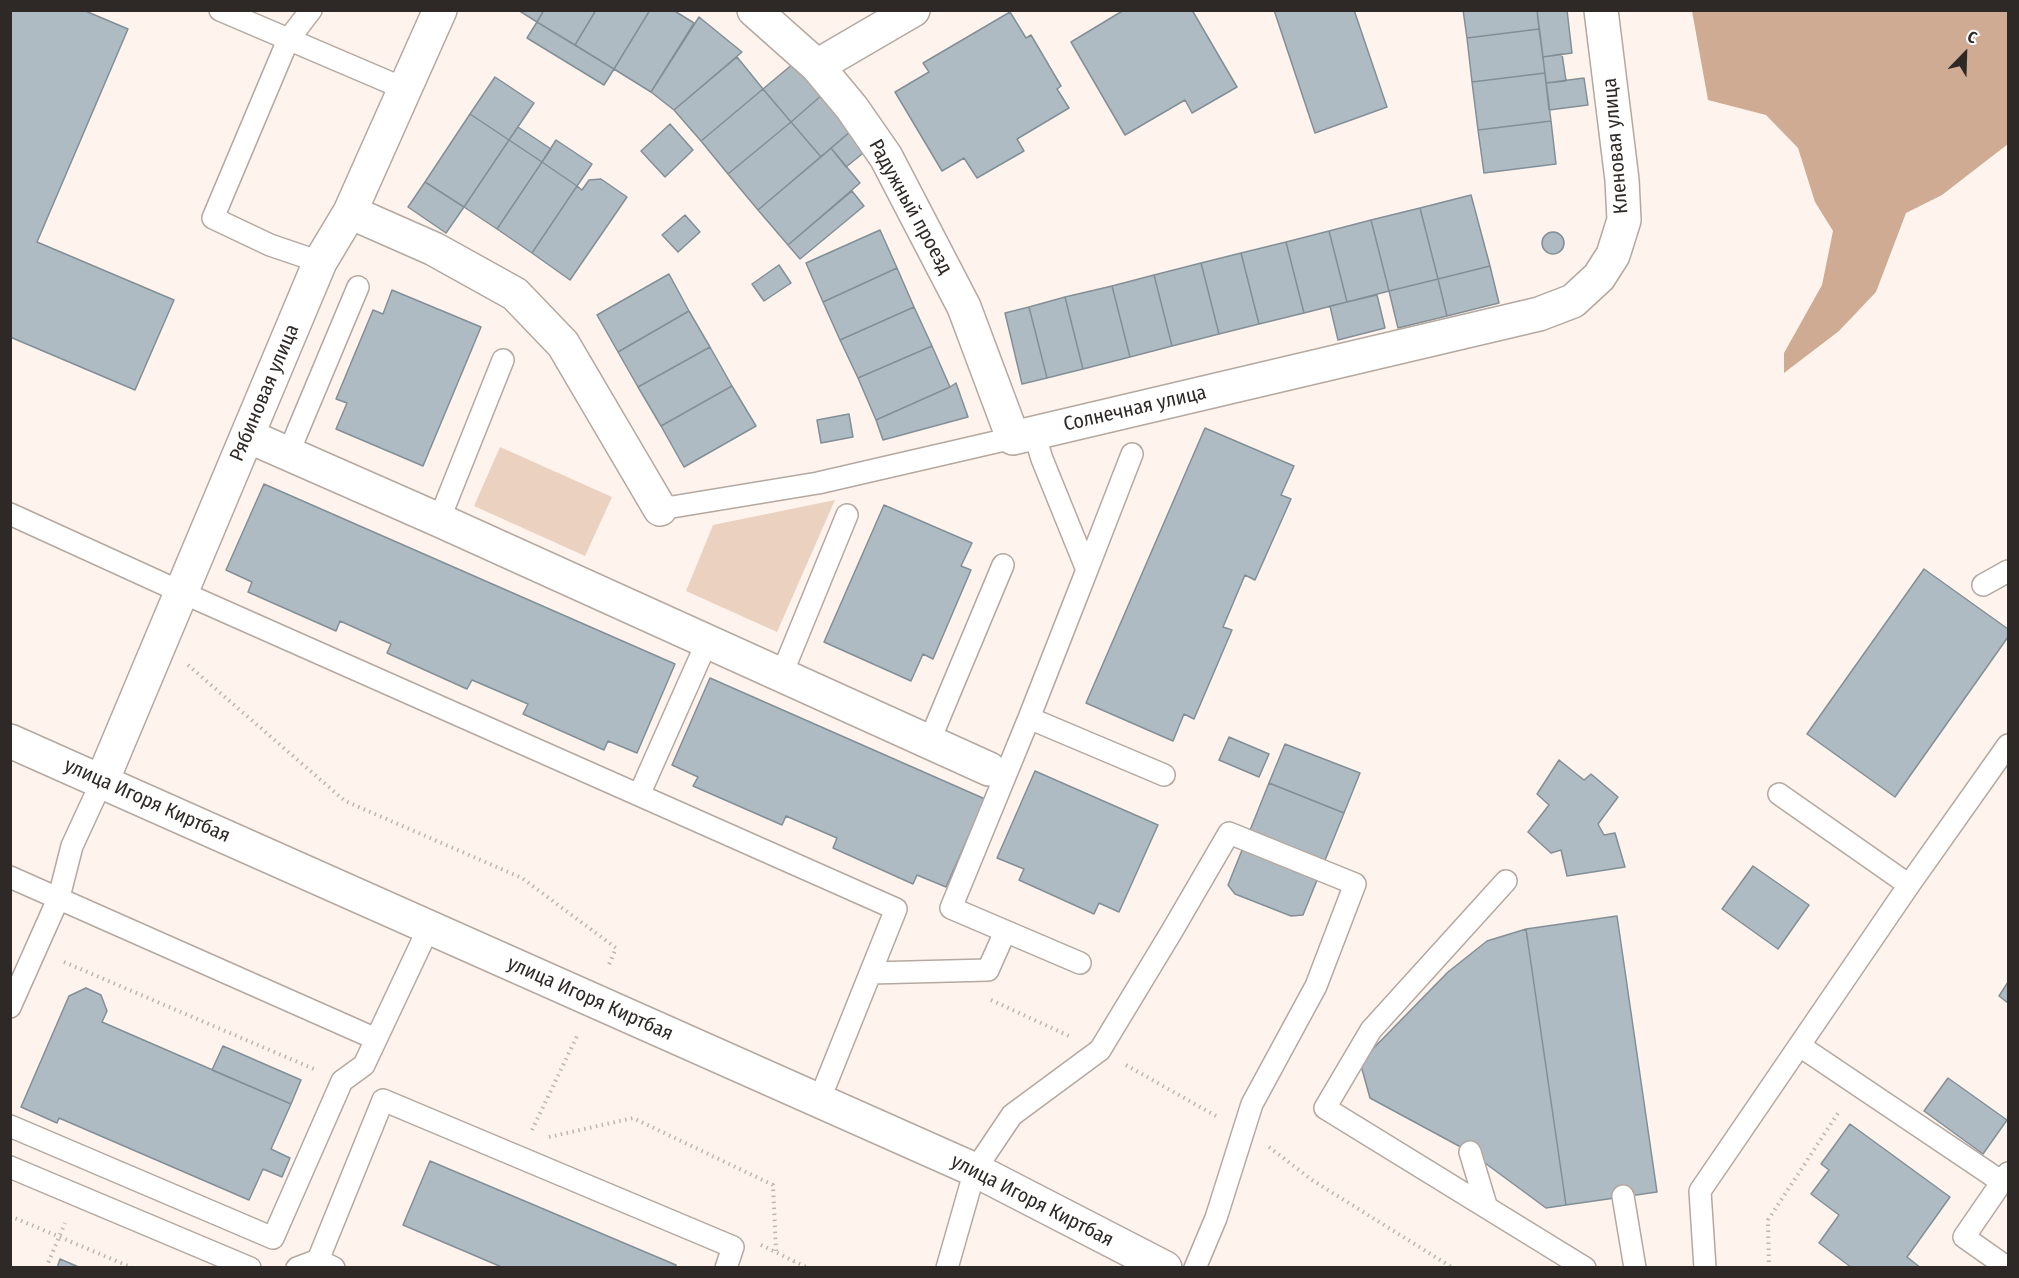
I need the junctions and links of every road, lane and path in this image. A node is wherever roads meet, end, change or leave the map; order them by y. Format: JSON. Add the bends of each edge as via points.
{"nodes":[{"id":1,"x":220,"y":10,"type":"edge"},
{"id":2,"x":311,"y":10,"type":"edge"},
{"id":3,"x":440,"y":10,"type":"edge"},
{"id":4,"x":754,"y":10,"type":"edge"},
{"id":5,"x":913,"y":10,"type":"edge"},
{"id":6,"x":1601,"y":10,"type":"edge"},
{"id":7,"x":288,"y":40,"type":"junction"},
{"id":8,"x":816,"y":66,"type":"junction"},
{"id":9,"x":405,"y":89,"type":"junction"},
{"id":10,"x":350,"y":213,"type":"junction"},
{"id":11,"x":320,"y":262,"type":"junction"},
{"id":12,"x":1599,"y":278,"type":"joint"},
{"id":13,"x":358,"y":287,"type":"dead end"},
{"id":14,"x":503,"y":360,"type":"dead end"},
{"id":15,"x":248,"y":436,"type":"junction"},
{"id":16,"x":1023,"y":436,"type":"junction"},
{"id":17,"x":288,"y":454,"type":"junction"},
{"id":18,"x":1132,"y":454,"type":"dead end"},
{"id":19,"x":660,"y":509,"type":"joint"},
{"id":20,"x":10,"y":514,"type":"edge"},
{"id":21,"x":847,"y":515,"type":"dead end"},
{"id":22,"x":439,"y":520,"type":"junction"},
{"id":23,"x":1003,"y":565,"type":"dead end"},
{"id":24,"x":1087,"y":570,"type":"junction"},
{"id":25,"x":2008,"y":571,"type":"edge"},
{"id":26,"x":1983,"y":585,"type":"dead end"},
{"id":27,"x":181,"y":592,"type":"junction"},
{"id":28,"x":160,"y":641,"type":"junction"},
{"id":29,"x":707,"y":642,"type":"junction"},
{"id":30,"x":782,"y":676,"type":"junction"},
{"id":31,"x":1029,"y":718,"type":"junction"},
{"id":32,"x":10,"y":741,"type":"edge"},
{"id":33,"x":928,"y":742,"type":"junction"},
{"id":34,"x":2008,"y":748,"type":"edge"},
{"id":35,"x":989,"y":769,"type":"dead end"},
{"id":36,"x":1164,"y":775,"type":"dead end"},
{"id":37,"x":102,"y":781,"type":"junction"},
{"id":38,"x":1779,"y":794,"type":"dead end"},
{"id":39,"x":639,"y":795,"type":"junction"},
{"id":40,"x":10,"y":877,"type":"edge"},
{"id":41,"x":1506,"y":881,"type":"dead end"},
{"id":42,"x":1909,"y":885,"type":"junction"},
{"id":43,"x":59,"y":897,"type":"junction"},
{"id":44,"x":429,"y":927,"type":"junction"},
{"id":45,"x":1005,"y":932,"type":"junction"},
{"id":46,"x":35,"y":950,"type":"junction"},
{"id":47,"x":1080,"y":963,"type":"dead end"},
{"id":48,"x":872,"y":973,"type":"junction"},
{"id":49,"x":982,"y":996,"type":"dead end"},
{"id":50,"x":594,"y":1000,"type":"junction"},
{"id":51,"x":10,"y":1007,"type":"edge"},
{"id":52,"x":376,"y":1039,"type":"junction"},
{"id":53,"x":1800,"y":1046,"type":"junction"},
{"id":54,"x":1100,"y":1050,"type":"junction"},
{"id":55,"x":342,"y":1081,"type":"junction"},
{"id":56,"x":1858,"y":1083,"type":"junction"},
{"id":57,"x":819,"y":1101,"type":"junction"},
{"id":58,"x":10,"y":1126,"type":"edge"},
{"id":59,"x":531,"y":1131,"type":"dead end"},
{"id":60,"x":1243,"y":1131,"type":"junction"},
{"id":61,"x":548,"y":1137,"type":"dead end"},
{"id":62,"x":1470,"y":1152,"type":"dead end"},
{"id":63,"x":10,"y":1167,"type":"edge"},
{"id":64,"x":975,"y":1170,"type":"junction"},
{"id":65,"x":2005,"y":1178,"type":"edge"},
{"id":66,"x":77,"y":1195,"type":"junction"},
{"id":67,"x":1623,"y":1196,"type":"dead end"},
{"id":68,"x":1486,"y":1205,"type":"junction"},
{"id":69,"x":10,"y":1216,"type":"edge"},
{"id":70,"x":59,"y":1237,"type":"junction"},
{"id":71,"x":777,"y":1251,"type":"dead end"},
{"id":72,"x":794,"y":1262,"type":"dead end"},
{"id":73,"x":326,"y":1264,"type":"edge"},
{"id":74,"x":46,"y":1268,"type":"edge"},
{"id":75,"x":134,"y":1268,"type":"edge"},
{"id":76,"x":250,"y":1268,"type":"edge"},
{"id":77,"x":297,"y":1268,"type":"edge"},
{"id":78,"x":726,"y":1268,"type":"edge"},
{"id":79,"x":791,"y":1268,"type":"edge"},
{"id":80,"x":947,"y":1268,"type":"edge"},
{"id":81,"x":1165,"y":1268,"type":"edge"},
{"id":82,"x":1195,"y":1268,"type":"edge"},
{"id":83,"x":1453,"y":1268,"type":"edge"},
{"id":84,"x":1585,"y":1268,"type":"edge"},
{"id":85,"x":1635,"y":1268,"type":"edge"},
{"id":86,"x":1705,"y":1268,"type":"edge"},
{"id":87,"x":1769,"y":1268,"type":"edge"},
{"id":88,"x":2008,"y":1268,"type":"edge"}],
"edges":[{"from":1,"to":7,"type":"lane"},
{"from":2,"to":7,"type":"lane"},
{"from":3,"to":9,"type":"street","name":"Рябиновая улица"},
{"from":4,"to":8,"type":"street","name":"Радужный проезд"},
{"from":5,"to":8,"type":"street"},
{"from":6,"to":12,"type":"street","name":"Кленовая улица","via":[[1624,220],[1613,255]]},
{"from":7,"to":9,"type":"lane"},
{"from":7,"to":11,"type":"lane","via":[[213,218],[270,245]]},
{"from":8,"to":16,"type":"street","name":"Радужный проезд","via":[[886,157],[964,307]]},
{"from":9,"to":10,"type":"street","name":"Рябиновая улица"},
{"from":10,"to":11,"type":"street","name":"Рябиновая улица"},
{"from":10,"to":19,"type":"street","via":[[434,249],[515,294],[563,344]]},
{"from":11,"to":15,"type":"street","name":"Рябиновая улица"},
{"from":12,"to":16,"type":"street","name":"Солнечная улица","via":[[1573,301],[1539,314]]},
{"from":13,"to":17,"type":"lane"},
{"from":14,"to":22,"type":"lane"},
{"from":15,"to":17,"type":"street"},
{"from":15,"to":27,"type":"street","name":"Рябиновая улица"},
{"from":16,"to":19,"type":"lane","name":"Солнечная улица","via":[[818,483]]},
{"from":16,"to":24,"type":"lane","via":[[1042,459]]},
{"from":17,"to":22,"type":"street"},
{"from":18,"to":24,"type":"lane"},
{"from":20,"to":27,"type":"lane"},
{"from":21,"to":30,"type":"lane"},
{"from":22,"to":29,"type":"street"},
{"from":23,"to":33,"type":"lane"},
{"from":24,"to":31,"type":"lane"},
{"from":25,"to":26,"type":"lane"},
{"from":27,"to":28,"type":"street","name":"Рябиновая улица"},
{"from":27,"to":39,"type":"lane"},
{"from":28,"to":37,"type":"street","name":"Рябиновая улица"},
{"from":28,"to":50,"type":"path","via":[[345,801],[522,878],[616,948]]},
{"from":29,"to":30,"type":"street"},
{"from":29,"to":39,"type":"lane"},
{"from":30,"to":33,"type":"street"},
{"from":31,"to":36,"type":"lane"},
{"from":31,"to":45,"type":"lane","via":[[951,908]]},
{"from":32,"to":37,"type":"street","name":"улица Игоря Киртбая"},
{"from":33,"to":35,"type":"street"},
{"from":34,"to":42,"type":"lane"},
{"from":37,"to":43,"type":"lane","via":[[72,846]]},
{"from":37,"to":44,"type":"street","name":"улица Игоря Киртбая"},
{"from":38,"to":42,"type":"lane"},
{"from":39,"to":48,"type":"lane","via":[[896,909]]},
{"from":40,"to":43,"type":"lane"},
{"from":41,"to":68,"type":"lane","via":[[1371,1030],[1325,1108]]},
{"from":42,"to":53,"type":"lane"},
{"from":43,"to":46,"type":"lane"},
{"from":43,"to":52,"type":"lane"},
{"from":44,"to":50,"type":"street","name":"улица Игоря Киртбая"},
{"from":44,"to":52,"type":"lane"},
{"from":45,"to":47,"type":"lane"},
{"from":45,"to":48,"type":"lane","via":[[988,970]]},
{"from":46,"to":51,"type":"lane"},
{"from":46,"to":55,"type":"path"},
{"from":48,"to":57,"type":"lane"},
{"from":49,"to":54,"type":"path"},
{"from":50,"to":57,"type":"street","name":"улица Игоря Киртбая"},
{"from":50,"to":59,"type":"path"},
{"from":52,"to":55,"type":"lane","via":[[364,1065]]},
{"from":53,"to":56,"type":"lane"},
{"from":53,"to":86,"type":"lane","via":[[1700,1191]]},
{"from":54,"to":60,"type":"path"},
{"from":54,"to":60,"type":"lane","via":[[1229,833],[1355,884],[1316,986],[1252,1104]]},
{"from":54,"to":64,"type":"lane","via":[[1012,1115]]},
{"from":55,"to":58,"type":"lane","via":[[273,1238]]},
{"from":56,"to":65,"type":"lane"},
{"from":56,"to":87,"type":"path","via":[[1768,1220]]},
{"from":57,"to":64,"type":"street","name":"улица Игоря Киртбая"},
{"from":60,"to":82,"type":"lane","via":[[1216,1218]]},
{"from":60,"to":83,"type":"path","via":[[1312,1180]]},
{"from":61,"to":71,"type":"path","via":[[633,1118],[773,1185]]},
{"from":62,"to":68,"type":"lane"},
{"from":63,"to":66,"type":"lane"},
{"from":64,"to":80,"type":"lane"},
{"from":64,"to":81,"type":"street","name":"улица Игоря Киртбая"},
{"from":65,"to":88,"type":"lane","via":[[1964,1237]]},
{"from":66,"to":70,"type":"path"},
{"from":66,"to":76,"type":"lane"},
{"from":67,"to":85,"type":"lane"},
{"from":68,"to":84,"type":"lane"},
{"from":69,"to":70,"type":"path"},
{"from":70,"to":74,"type":"path"},
{"from":70,"to":75,"type":"path"},
{"from":72,"to":79,"type":"path"},
{"from":73,"to":77,"type":"lane"},
{"from":73,"to":78,"type":"lane","via":[[383,1100],[733,1247]]}]}
